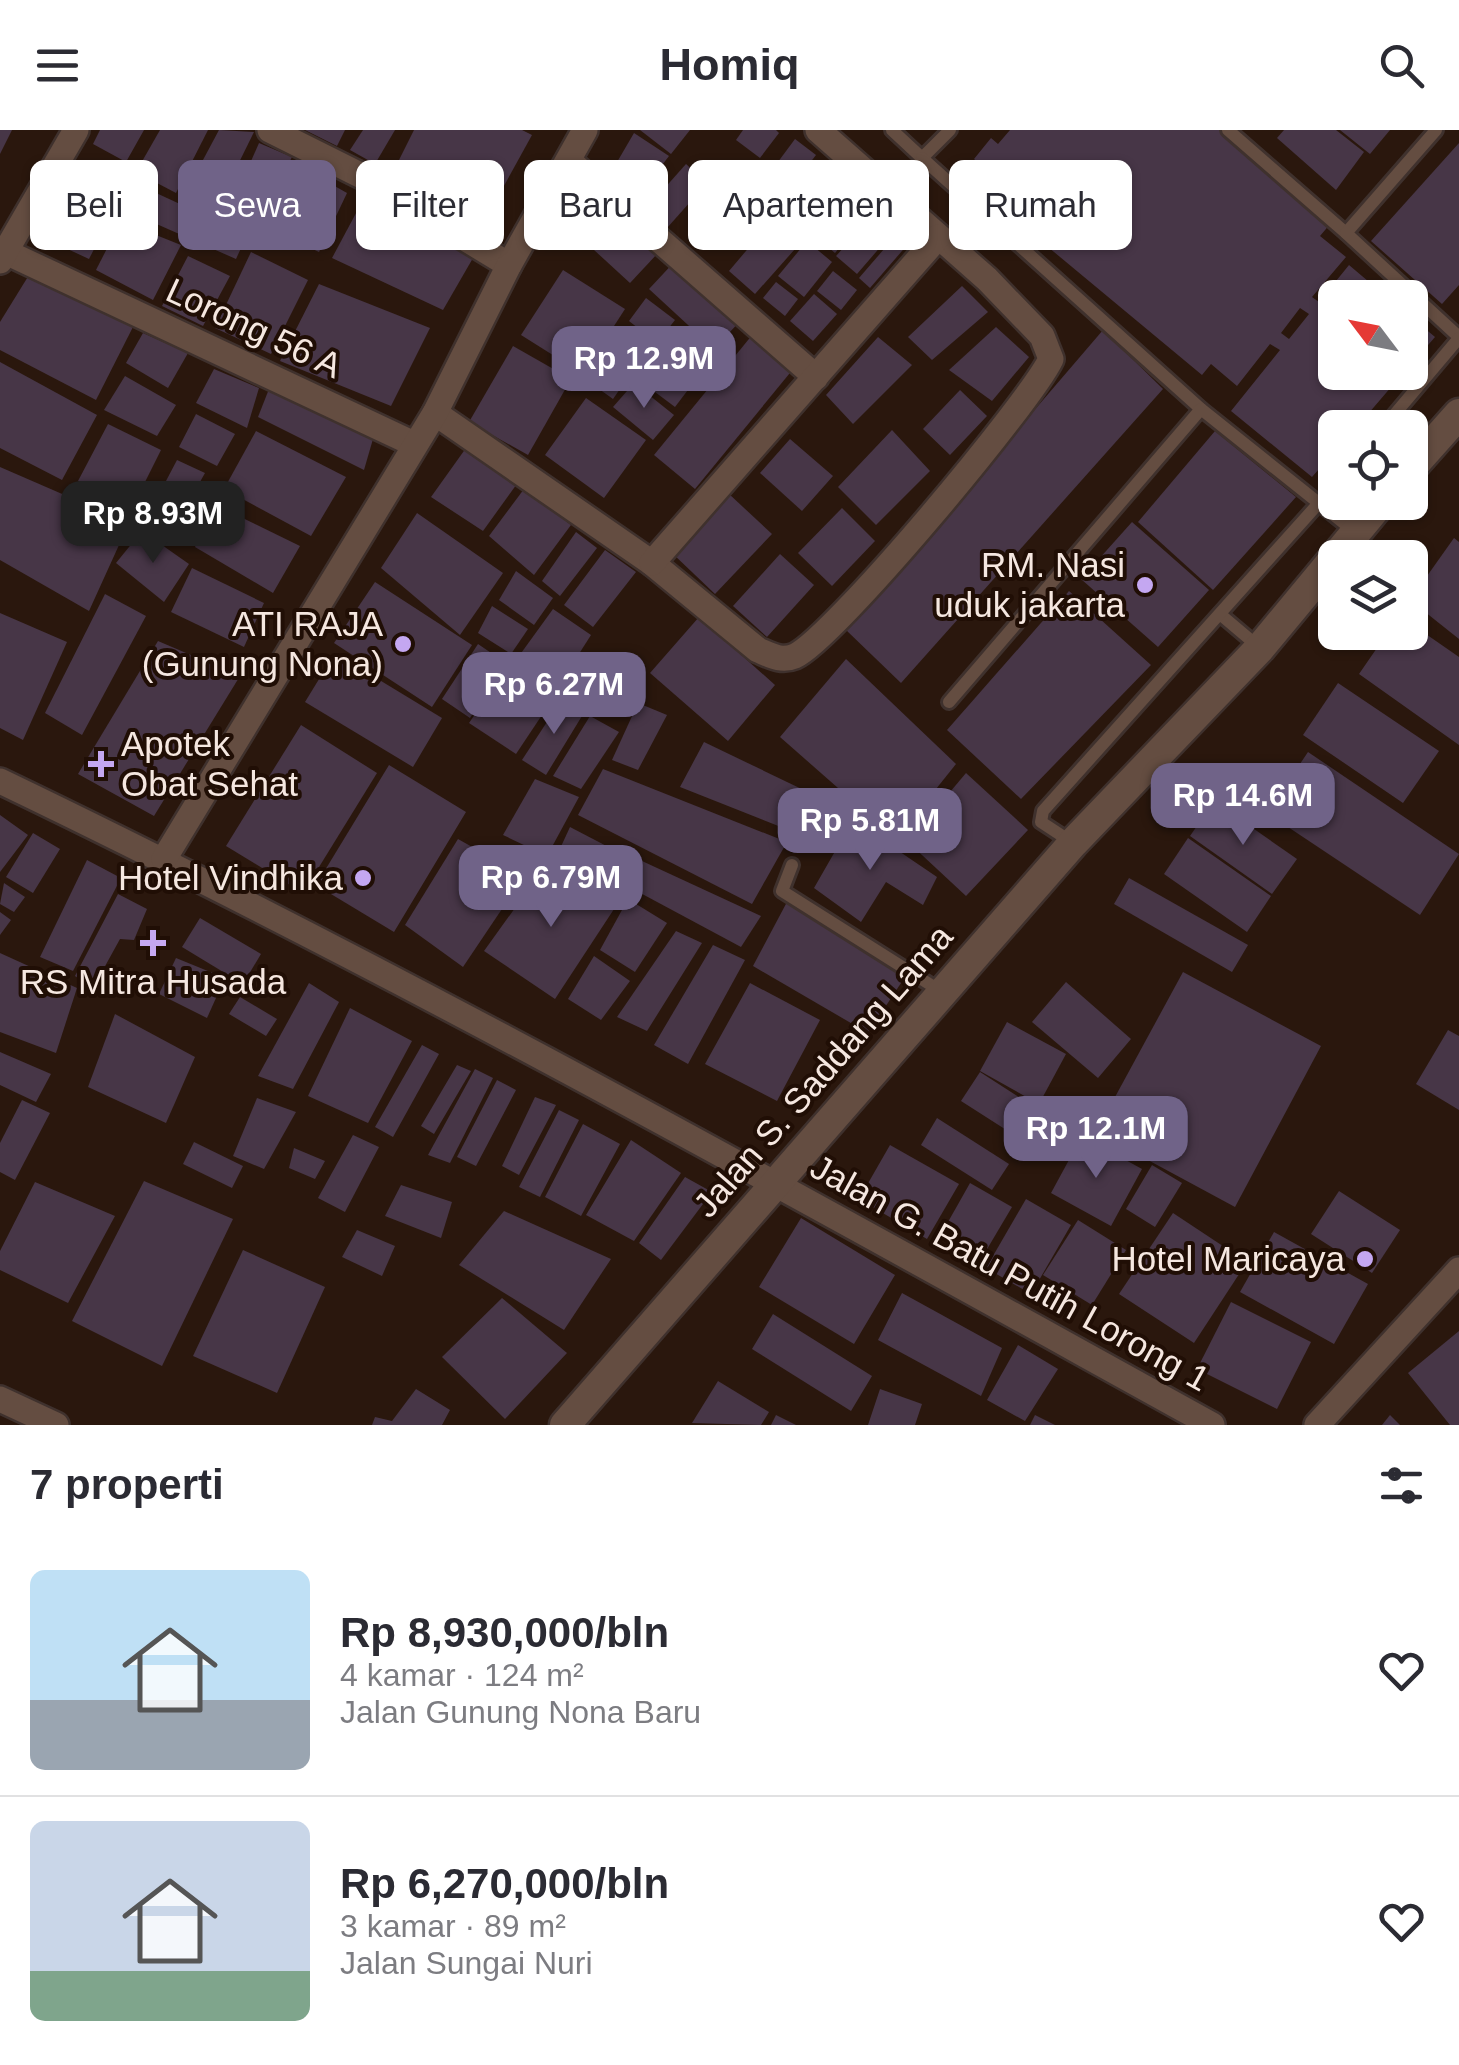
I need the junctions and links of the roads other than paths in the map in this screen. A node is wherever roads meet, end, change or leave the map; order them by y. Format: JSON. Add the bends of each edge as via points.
{"nodes":[{"id":1,"x":76,"y":130,"type":"edge"},
{"id":2,"x":270,"y":130,"type":"edge"},
{"id":3,"x":586,"y":130,"type":"edge"},
{"id":4,"x":818,"y":130,"type":"edge"},
{"id":5,"x":892,"y":130,"type":"edge"},
{"id":6,"x":950,"y":130,"type":"edge"},
{"id":7,"x":1228,"y":130,"type":"edge"},
{"id":8,"x":1436,"y":130,"type":"edge"},
{"id":9,"x":922,"y":158,"type":"junction"},
{"id":10,"x":569,"y":160,"type":"edge"},
{"id":11,"x":1346,"y":233,"type":"junction"},
{"id":12,"x":938,"y":237,"type":"junction"},
{"id":13,"x":524,"y":239,"type":"edge"},
{"id":14,"x":668,"y":247,"type":"edge"},
{"id":15,"x":4,"y":257,"type":"edge"},
{"id":16,"x":509,"y":265,"type":"junction"},
{"id":17,"x":1459,"y":337,"type":"edge"},
{"id":18,"x":816,"y":377,"type":"junction"},
{"id":19,"x":1201,"y":410,"type":"junction"},
{"id":20,"x":1399,"y":410,"type":"edge"},
{"id":21,"x":435,"y":413,"type":"junction"},
{"id":22,"x":1459,"y":414,"type":"edge"},
{"id":23,"x":414,"y":444,"type":"junction"},
{"id":24,"x":1428,"y":449,"type":"edge"},
{"id":25,"x":1318,"y":503,"type":"edge"},
{"id":26,"x":1318,"y":505,"type":"edge"},
{"id":27,"x":1340,"y":520,"type":"edge"},
{"id":28,"x":1365,"y":520,"type":"edge"},
{"id":29,"x":1355,"y":532,"type":"junction"},
{"id":30,"x":652,"y":563,"type":"junction"},
{"id":31,"x":1221,"y":615,"type":"junction"},
{"id":32,"x":1260,"y":648,"type":"junction"},
{"id":33,"x":949,"y":702,"type":"dead end"},
{"id":34,"x":0,"y":781,"type":"edge"},
{"id":35,"x":1073,"y":843,"type":"junction"},
{"id":36,"x":164,"y":860,"type":"junction"},
{"id":37,"x":792,"y":864,"type":"dead end"},
{"id":38,"x":942,"y":992,"type":"junction"},
{"id":39,"x":774,"y":1183,"type":"junction"},
{"id":40,"x":1459,"y":1270,"type":"edge"},
{"id":41,"x":0,"y":1399,"type":"edge"},
{"id":42,"x":56,"y":1425,"type":"edge"},
{"id":43,"x":565,"y":1425,"type":"edge"},
{"id":44,"x":1212,"y":1425,"type":"edge"},
{"id":45,"x":1316,"y":1425,"type":"edge"}],
"edges":[{"from":1,"to":15,"type":"street"},
{"from":2,"to":16,"type":"street","via":[[364,177]]},
{"from":3,"to":10,"type":"street"},
{"from":4,"to":12,"type":"street"},
{"from":5,"to":9,"type":"lane"},
{"from":6,"to":9,"type":"lane"},
{"from":7,"to":11,"type":"lane"},
{"from":8,"to":11,"type":"lane"},
{"from":9,"to":19,"type":"lane"},
{"from":11,"to":17,"type":"lane"},
{"from":12,"to":18,"type":"street"},
{"from":12,"to":30,"type":"street","via":[[1042,336],[1051,359],[956,485],[822,634],[794,656],[758,650]]},
{"from":13,"to":16,"type":"street"},
{"from":14,"to":18,"type":"street"},
{"from":15,"to":23,"type":"street","name":"Lorong 56 A"},
{"from":16,"to":21,"type":"street"},
{"from":17,"to":20,"type":"lane"},
{"from":18,"to":30,"type":"street"},
{"from":19,"to":25,"type":"lane"},
{"from":19,"to":33,"type":"lane"},
{"from":21,"to":23,"type":"street"},
{"from":21,"to":30,"type":"street"},
{"from":22,"to":24,"type":"main road"},
{"from":23,"to":36,"type":"street"},
{"from":26,"to":31,"type":"lane"},
{"from":27,"to":29,"type":"lane"},
{"from":28,"to":29,"type":"main road","name":"Jalan S. Saddang Lama"},
{"from":29,"to":32,"type":"main road","name":"Jalan S. Saddang Lama"},
{"from":31,"to":32,"type":"lane"},
{"from":31,"to":35,"type":"lane","via":[[1042,811],[1041,822]]},
{"from":32,"to":35,"type":"main road","name":"Jalan S. Saddang Lama"},
{"from":34,"to":36,"type":"street","name":"Jalan G. Batu Putih Lorong 1"},
{"from":35,"to":38,"type":"main road","name":"Jalan S. Saddang Lama"},
{"from":36,"to":39,"type":"street","name":"Jalan G. Batu Putih Lorong 1"},
{"from":37,"to":38,"type":"lane","via":[[782,891]]},
{"from":38,"to":39,"type":"main road","name":"Jalan S. Saddang Lama"},
{"from":39,"to":43,"type":"main road","name":"Jalan S. Saddang Lama"},
{"from":39,"to":44,"type":"street","name":"Jalan G. Batu Putih Lorong 1"},
{"from":40,"to":45,"type":"street"},
{"from":41,"to":42,"type":"street"}]}
